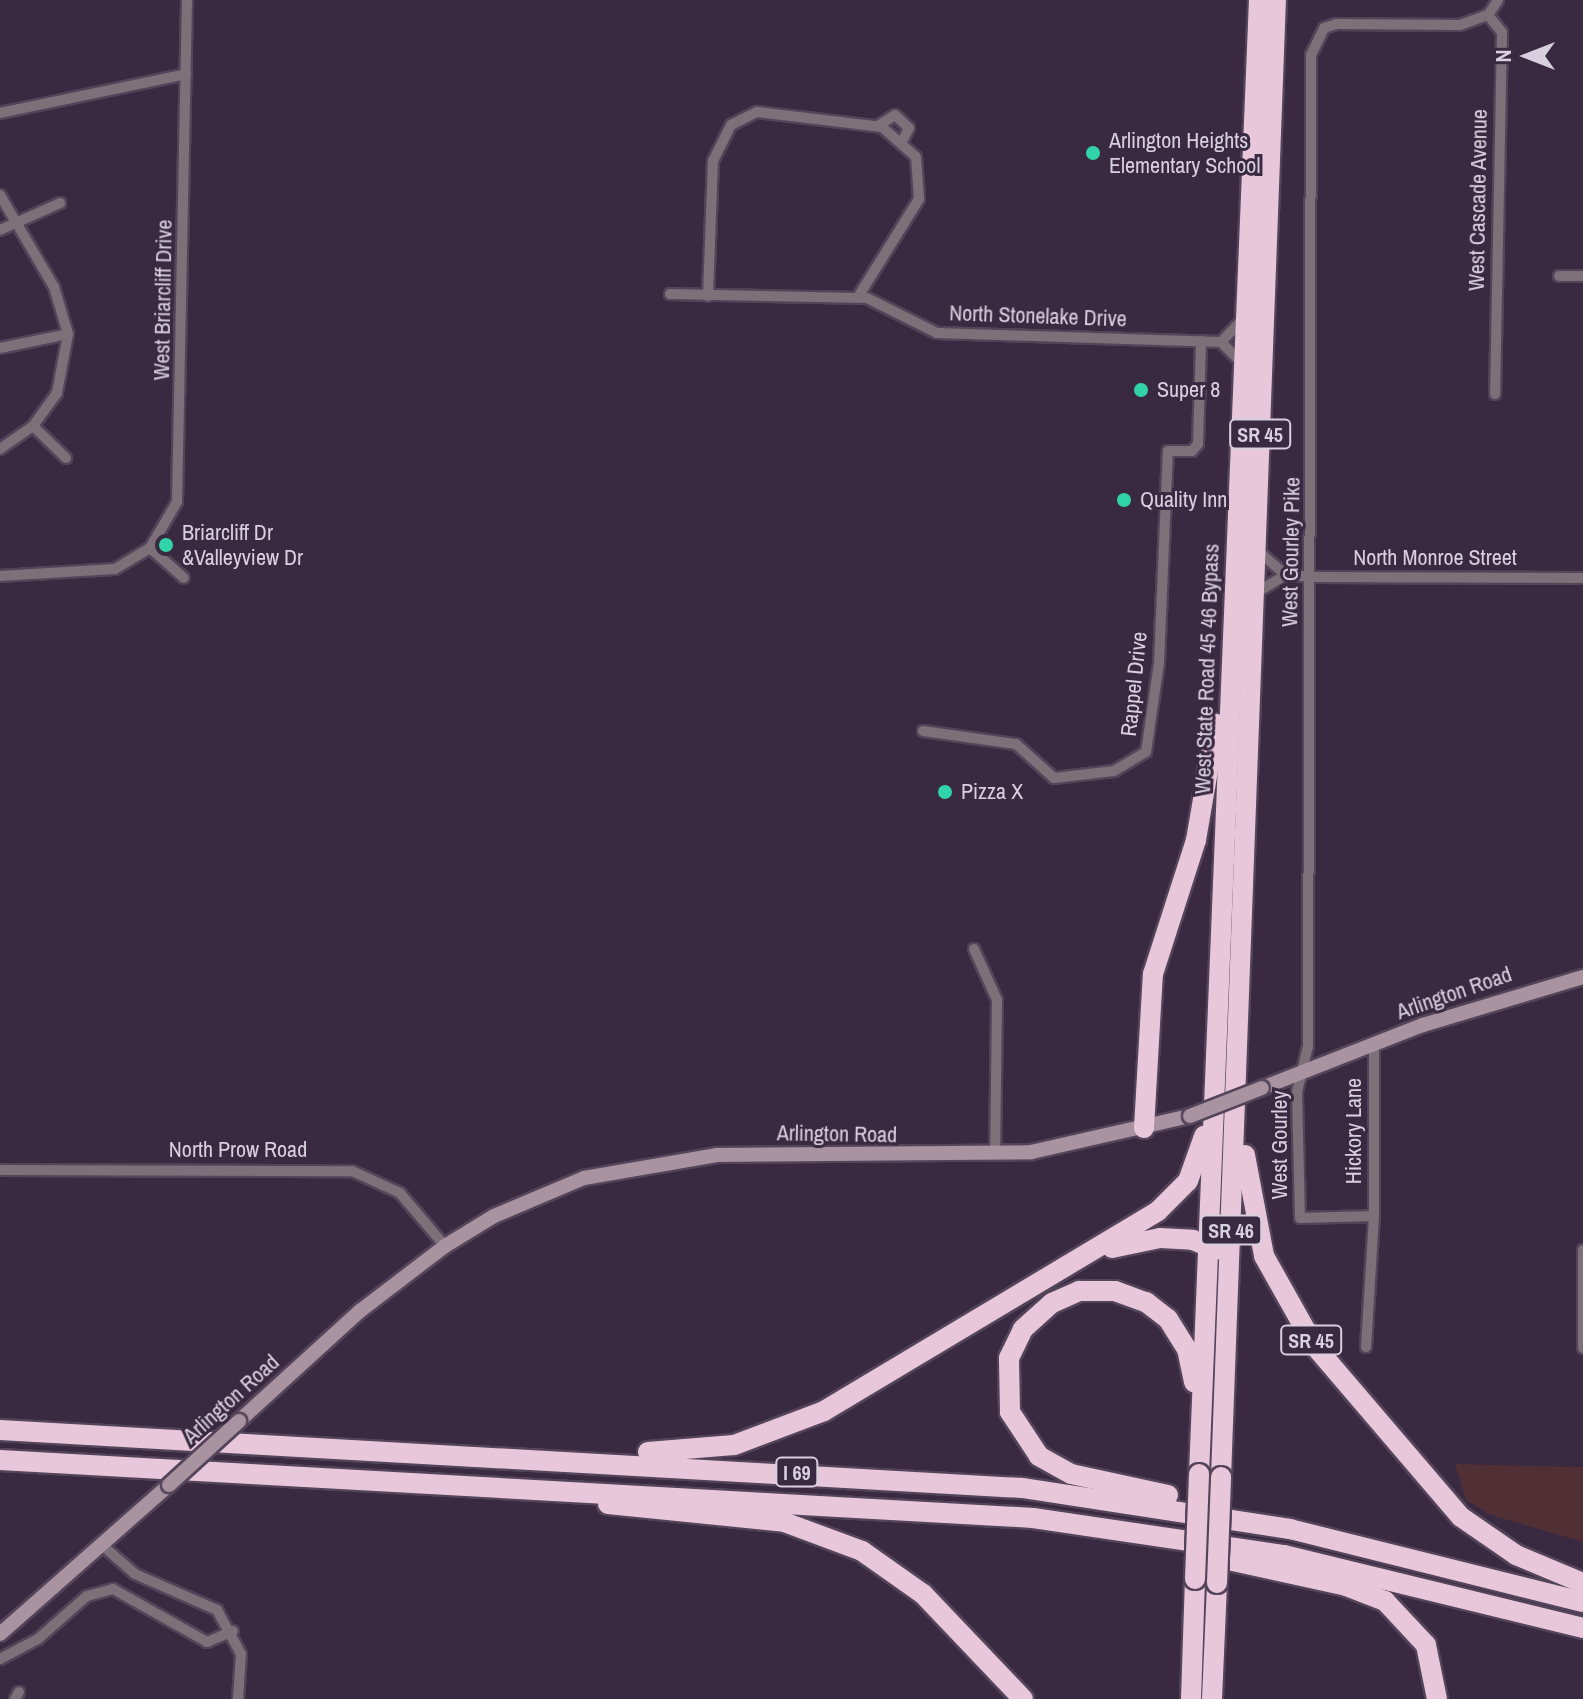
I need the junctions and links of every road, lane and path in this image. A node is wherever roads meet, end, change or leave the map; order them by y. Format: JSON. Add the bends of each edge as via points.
{"nodes":[{"id":1,"x":187,"y":0,"type":"edge"},
{"id":2,"x":1259,"y":0,"type":"edge"},
{"id":3,"x":1276,"y":0,"type":"edge"},
{"id":4,"x":1498,"y":0,"type":"edge"},
{"id":5,"x":1488,"y":15,"type":"junction"},
{"id":6,"x":1256,"y":58,"type":"junction"},
{"id":7,"x":186,"y":74,"type":"junction"},
{"id":8,"x":1273,"y":87,"type":"junction"},
{"id":9,"x":0,"y":113,"type":"edge"},
{"id":10,"x":878,"y":126,"type":"junction"},
{"id":11,"x":903,"y":140,"type":"junction"},
{"id":12,"x":0,"y":195,"type":"edge"},
{"id":13,"x":60,"y":203,"type":"dead end"},
{"id":14,"x":19,"y":226,"type":"junction"},
{"id":15,"x":0,"y":230,"type":"edge"},
{"id":16,"x":1559,"y":276,"type":"dead end"},
{"id":17,"x":1583,"y":276,"type":"edge"},
{"id":18,"x":670,"y":294,"type":"dead end"},
{"id":19,"x":708,"y":296,"type":"junction"},
{"id":20,"x":858,"y":297,"type":"junction"},
{"id":21,"x":1244,"y":318,"type":"junction"},
{"id":22,"x":68,"y":334,"type":"junction"},
{"id":23,"x":1201,"y":341,"type":"junction"},
{"id":24,"x":1221,"y":342,"type":"junction"},
{"id":25,"x":0,"y":348,"type":"edge"},
{"id":26,"x":1243,"y":363,"type":"junction"},
{"id":27,"x":1495,"y":394,"type":"dead end"},
{"id":28,"x":33,"y":426,"type":"junction"},
{"id":29,"x":0,"y":449,"type":"edge"},
{"id":30,"x":1239,"y":456,"type":"junction"},
{"id":31,"x":66,"y":458,"type":"dead end"},
{"id":32,"x":1258,"y":484,"type":"junction"},
{"id":33,"x":150,"y":548,"type":"junction"},
{"id":34,"x":1255,"y":548,"type":"junction"},
{"id":35,"x":1286,"y":575,"type":"junction"},
{"id":36,"x":0,"y":576,"type":"edge"},
{"id":37,"x":1312,"y":577,"type":"junction"},
{"id":38,"x":184,"y":578,"type":"dead end"},
{"id":39,"x":1583,"y":578,"type":"edge"},
{"id":40,"x":1254,"y":595,"type":"junction"},
{"id":41,"x":1231,"y":675,"type":"junction"},
{"id":42,"x":923,"y":731,"type":"dead end"},
{"id":43,"x":974,"y":949,"type":"dead end"},
{"id":44,"x":1583,"y":977,"type":"edge"},
{"id":45,"x":1240,"y":983,"type":"junction"},
{"id":46,"x":1374,"y":1045,"type":"junction"},
{"id":47,"x":1216,"y":1052,"type":"junction"},
{"id":48,"x":1302,"y":1073,"type":"junction"},
{"id":49,"x":1144,"y":1128,"type":"junction"},
{"id":50,"x":995,"y":1154,"type":"junction"},
{"id":51,"x":0,"y":1170,"type":"edge"},
{"id":52,"x":1374,"y":1216,"type":"junction"},
{"id":53,"x":1300,"y":1218,"type":"joint"},
{"id":54,"x":1208,"y":1244,"type":"junction"},
{"id":55,"x":445,"y":1246,"type":"junction"},
{"id":56,"x":1583,"y":1250,"type":"edge"},
{"id":57,"x":1046,"y":1281,"type":"junction"},
{"id":58,"x":1229,"y":1284,"type":"junction"},
{"id":59,"x":1366,"y":1347,"type":"dead end"},
{"id":60,"x":1583,"y":1348,"type":"edge"},
{"id":61,"x":0,"y":1430,"type":"edge"},
{"id":62,"x":466,"y":1455,"type":"junction"},
{"id":63,"x":0,"y":1460,"type":"edge"},
{"id":64,"x":1200,"y":1466,"type":"junction"},
{"id":65,"x":441,"y":1484,"type":"junction"},
{"id":66,"x":1080,"y":1523,"type":"junction"},
{"id":67,"x":1337,"y":1539,"type":"junction"},
{"id":68,"x":102,"y":1545,"type":"junction"},
{"id":69,"x":1583,"y":1583,"type":"edge"},
{"id":70,"x":1216,"y":1591,"type":"junction"},
{"id":71,"x":1583,"y":1602,"type":"edge"},
{"id":72,"x":1583,"y":1628,"type":"edge"},
{"id":73,"x":233,"y":1631,"type":"junction"},
{"id":74,"x":0,"y":1634,"type":"edge"},
{"id":75,"x":0,"y":1659,"type":"edge"},
{"id":76,"x":238,"y":1699,"type":"edge"},
{"id":77,"x":1023,"y":1699,"type":"edge"},
{"id":78,"x":1191,"y":1699,"type":"edge"},
{"id":79,"x":1212,"y":1699,"type":"edge"},
{"id":80,"x":1222,"y":1699,"type":"edge"},
{"id":81,"x":1437,"y":1699,"type":"edge"}],
"edges":[{"from":1,"to":7,"type":"street","name":"West Briarcliff Drive"},
{"from":2,"to":6,"type":"highway","name":"West State Road 45 46 Bypass","number":"SR 45"},
{"from":3,"to":8,"type":"highway","name":"West State Road 45 46 Bypass","number":"SR 45"},
{"from":4,"to":5,"type":"street"},
{"from":5,"to":27,"type":"street","name":"West Cascade Avenue","via":[[1502,32]]},
{"from":5,"to":37,"type":"street","name":"West Gourley Pike","via":[[1460,25],[1336,24],[1324,28],[1311,55]]},
{"from":6,"to":8,"type":"highway"},
{"from":6,"to":21,"type":"highway","name":"West State Road 45 46 Bypass","number":"SR 45"},
{"from":7,"to":9,"type":"street"},
{"from":7,"to":33,"type":"street","name":"West Briarcliff Drive","via":[[181,481],[174,513]]},
{"from":8,"to":32,"type":"highway","name":"West State Road 45 46 Bypass","number":"SR 45"},
{"from":10,"to":11,"type":"street"},
{"from":10,"to":11,"type":"street","via":[[895,115],[909,128]]},
{"from":10,"to":19,"type":"street","via":[[764,112],[736,120],[713,161]]},
{"from":11,"to":20,"type":"street","via":[[920,171],[919,199]]},
{"from":12,"to":14,"type":"street"},
{"from":13,"to":14,"type":"street"},
{"from":14,"to":15,"type":"street"},
{"from":14,"to":22,"type":"street","via":[[60,301]]},
{"from":16,"to":17,"type":"street"},
{"from":18,"to":19,"type":"street","name":"North Stonelake Drive"},
{"from":19,"to":20,"type":"street","name":"North Stonelake Drive"},
{"from":20,"to":23,"type":"street","name":"North Stonelake Drive","via":[[937,333]]},
{"from":21,"to":24,"type":"street"},
{"from":21,"to":26,"type":"highway","name":"West State Road 45 46 Bypass","number":"SR 45"},
{"from":22,"to":25,"type":"street"},
{"from":22,"to":28,"type":"street","via":[[57,393]]},
{"from":23,"to":24,"type":"street","name":"North Stonelake Drive"},
{"from":23,"to":42,"type":"street","name":"Rappel Drive","via":[[1195,449],[1168,451],[1158,670],[1149,743],[1142,758],[1114,771],[1054,778],[1016,744]]},
{"from":24,"to":26,"type":"street"},
{"from":26,"to":30,"type":"highway","name":"West State Road 45 46 Bypass","number":"SR 45"},
{"from":28,"to":29,"type":"street"},
{"from":28,"to":31,"type":"street"},
{"from":30,"to":32,"type":"highway"},
{"from":30,"to":41,"type":"highway","name":"West State Road 45 46 Bypass","number":"SR 45"},
{"from":32,"to":34,"type":"highway","name":"West State Road 45 46 Bypass","number":"SR 45"},
{"from":33,"to":36,"type":"street","via":[[102,573]]},
{"from":33,"to":38,"type":"street"},
{"from":34,"to":35,"type":"street"},
{"from":34,"to":40,"type":"highway","name":"West State Road 45 46 Bypass","number":"SR 45"},
{"from":35,"to":37,"type":"street","name":"North Monroe Street"},
{"from":35,"to":40,"type":"street"},
{"from":37,"to":39,"type":"street","name":"North Monroe Street"},
{"from":37,"to":48,"type":"street","name":"West Gourley Pike","via":[[1308,1046]]},
{"from":40,"to":45,"type":"highway","name":"West State Road 45 46 Bypass","number":"SR 45"},
{"from":41,"to":47,"type":"highway","name":"West State Road 45 46 Bypass","number":"SR 45"},
{"from":41,"to":49,"type":"highway","via":[[1218,702],[1196,840],[1153,974]]},
{"from":43,"to":50,"type":"street","via":[[997,1000]]},
{"from":44,"to":46,"type":"street","name":"Arlington Road"},
{"from":45,"to":58,"type":"highway","number":"SR 46"},
{"from":45,"to":69,"type":"highway","number":"SR 45","via":[[1248,1196],[1280,1292],[1314,1345],[1448,1505],[1516,1555]]},
{"from":46,"to":48,"type":"street","name":"Arlington Road"},
{"from":46,"to":52,"type":"street","name":"Hickory Lane"},
{"from":47,"to":54,"type":"highway","name":"West State Road 45 46 Bypass","number":"SR 45"},
{"from":47,"to":57,"type":"highway","via":[[1203,1146],[1183,1188],[1158,1211]]},
{"from":48,"to":49,"type":"street","name":"Arlington Road","bridge":true},
{"from":48,"to":53,"type":"street","name":"West Gourley"},
{"from":49,"to":50,"type":"street","name":"Arlington Road"},
{"from":50,"to":55,"type":"street","name":"Arlington Road","via":[[717,1155],[635,1167],[539,1195]]},
{"from":51,"to":55,"type":"street","name":"North Prow Road","via":[[352,1171],[400,1193]]},
{"from":52,"to":53,"type":"street","name":"Hickory Lane"},
{"from":52,"to":59,"type":"street","name":"Hickory Lane"},
{"from":54,"to":57,"type":"highway","via":[[1131,1241]]},
{"from":54,"to":58,"type":"highway"},
{"from":54,"to":64,"type":"highway","number":"SR 45"},
{"from":55,"to":68,"type":"street","name":"Arlington Road","bridge":true,"via":[[360,1311]]},
{"from":56,"to":60,"type":"street"},
{"from":57,"to":62,"type":"highway","via":[[824,1411],[762,1437],[697,1451]]},
{"from":58,"to":70,"type":"highway","number":"SR 46","bridge":true},
{"from":61,"to":62,"type":"highway","number":"I 69"},
{"from":62,"to":67,"type":"highway","number":"I 69","via":[[990,1485],[1180,1509]]},
{"from":63,"to":65,"type":"highway","number":"I 69"},
{"from":64,"to":67,"type":"highway","via":[[1191,1361],[1176,1328],[1157,1309],[1125,1293],[1088,1290],[1052,1303],[1023,1329],[1009,1358],[1006,1399],[1021,1435],[1051,1465]]},
{"from":64,"to":78,"type":"highway","number":"SR 45","bridge":true},
{"from":65,"to":66,"type":"highway","number":"I 69","via":[[906,1507]]},
{"from":65,"to":77,"type":"highway","via":[[767,1519],[831,1537],[913,1585]]},
{"from":66,"to":72,"type":"highway","number":"I 69","via":[[1346,1568]]},
{"from":66,"to":81,"type":"highway","via":[[1374,1595],[1421,1637]]},
{"from":67,"to":71,"type":"highway","number":"I 69"},
{"from":68,"to":73,"type":"street","via":[[135,1574],[217,1610]]},
{"from":68,"to":74,"type":"street","name":"Arlington Road"},
{"from":70,"to":79,"type":"highway","number":"SR 46"},
{"from":70,"to":80,"type":"highway"},
{"from":73,"to":75,"type":"street","via":[[207,1642],[113,1589],[87,1596],[38,1639]]},
{"from":73,"to":76,"type":"street","via":[[241,1654]]}]}
